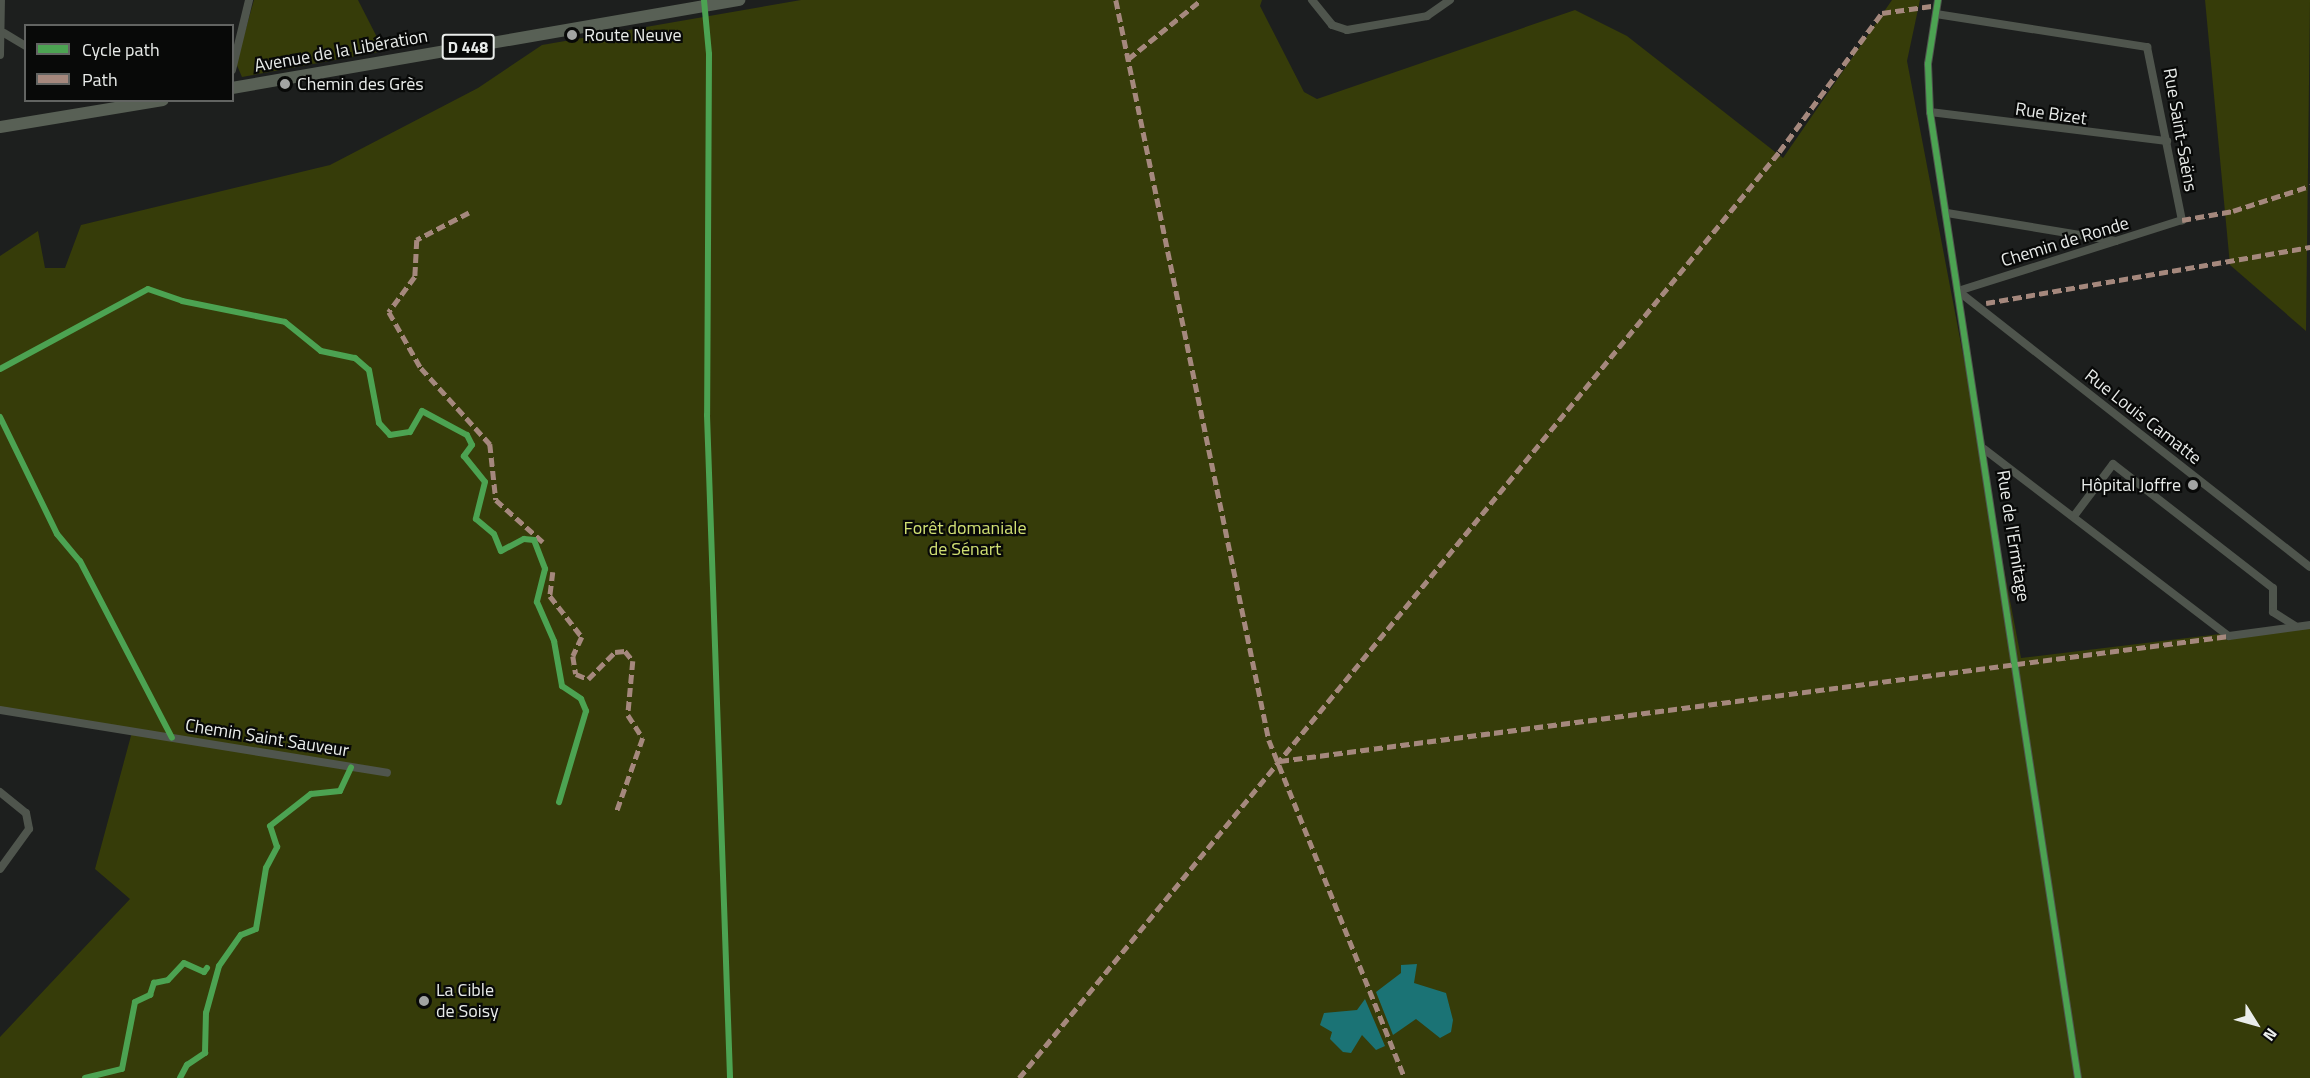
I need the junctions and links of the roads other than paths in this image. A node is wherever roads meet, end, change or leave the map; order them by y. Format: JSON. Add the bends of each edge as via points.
{"nodes":[{"id":1,"x":1,"y":0,"type":"edge"},
{"id":2,"x":249,"y":0,"type":"edge"},
{"id":3,"x":739,"y":0,"type":"edge"},
{"id":4,"x":1450,"y":0,"type":"edge"},
{"id":5,"x":1938,"y":0,"type":"edge"},
{"id":6,"x":1316,"y":1,"type":"edge"},
{"id":7,"x":704,"y":3,"type":"edge"},
{"id":8,"x":1936,"y":14,"type":"junction"},
{"id":9,"x":4,"y":33,"type":"junction"},
{"id":10,"x":24,"y":45,"type":"edge"},
{"id":11,"x":0,"y":55,"type":"edge"},
{"id":12,"x":234,"y":61,"type":"edge"},
{"id":13,"x":234,"y":88,"type":"edge"},
{"id":14,"x":151,"y":102,"type":"edge"},
{"id":15,"x":1930,"y":112,"type":"junction"},
{"id":16,"x":0,"y":127,"type":"edge"},
{"id":17,"x":2167,"y":141,"type":"junction"},
{"id":18,"x":1947,"y":213,"type":"junction"},
{"id":19,"x":2182,"y":220,"type":"joint"},
{"id":20,"x":2117,"y":241,"type":"junction"},
{"id":21,"x":1958,"y":291,"type":"junction"},
{"id":22,"x":1984,"y":449,"type":"junction"},
{"id":23,"x":2074,"y":516,"type":"junction"},
{"id":24,"x":2310,"y":567,"type":"edge"},
{"id":25,"x":2310,"y":625,"type":"edge"},
{"id":26,"x":2295,"y":626,"type":"junction"},
{"id":27,"x":0,"y":710,"type":"edge"},
{"id":28,"x":387,"y":773,"type":"dead end"},
{"id":29,"x":0,"y":792,"type":"edge"},
{"id":30,"x":0,"y":869,"type":"edge"},
{"id":31,"x":2078,"y":1078,"type":"edge"}],
"edges":[{"from":1,"to":9,"type":"street"},
{"from":2,"to":12,"type":"street"},
{"from":3,"to":7,"type":"main road","number":"D 448"},
{"from":4,"to":6,"type":"street","via":[[1427,16],[1347,30],[1332,25]]},
{"from":5,"to":8,"type":"street","name":"Rue de l'Ermitage"},
{"from":7,"to":13,"type":"main road","name":"Avenue de la Libération","number":"D 448"},
{"from":8,"to":15,"type":"street","name":"Rue de l'Ermitage","via":[[1928,64]]},
{"from":8,"to":17,"type":"street","name":"Rue Saint-Saëns","via":[[2147,47]]},
{"from":9,"to":10,"type":"street"},
{"from":9,"to":11,"type":"street"},
{"from":14,"to":16,"type":"main road"},
{"from":15,"to":17,"type":"street","name":"Rue Bizet"},
{"from":15,"to":18,"type":"street","name":"Rue de l'Ermitage"},
{"from":17,"to":19,"type":"street","name":"Rue Saint-Saëns"},
{"from":18,"to":20,"type":"street"},
{"from":18,"to":21,"type":"street","name":"Rue de l'Ermitage"},
{"from":19,"to":20,"type":"street","name":"Chemin de Ronde"},
{"from":20,"to":21,"type":"street","name":"Chemin de Ronde"},
{"from":21,"to":22,"type":"street","name":"Rue de l'Ermitage"},
{"from":21,"to":24,"type":"street","name":"Rue Louis Camatte"},
{"from":22,"to":23,"type":"street"},
{"from":22,"to":31,"type":"street","name":"Rue de l'Ermitage"},
{"from":23,"to":26,"type":"street","via":[[2229,636]]},
{"from":23,"to":26,"type":"street","via":[[2113,464],[2273,588],[2273,612]]},
{"from":25,"to":26,"type":"street"},
{"from":27,"to":28,"type":"street","name":"Chemin Saint Sauveur"},
{"from":29,"to":30,"type":"street","via":[[26,813],[29,829]]}]}
